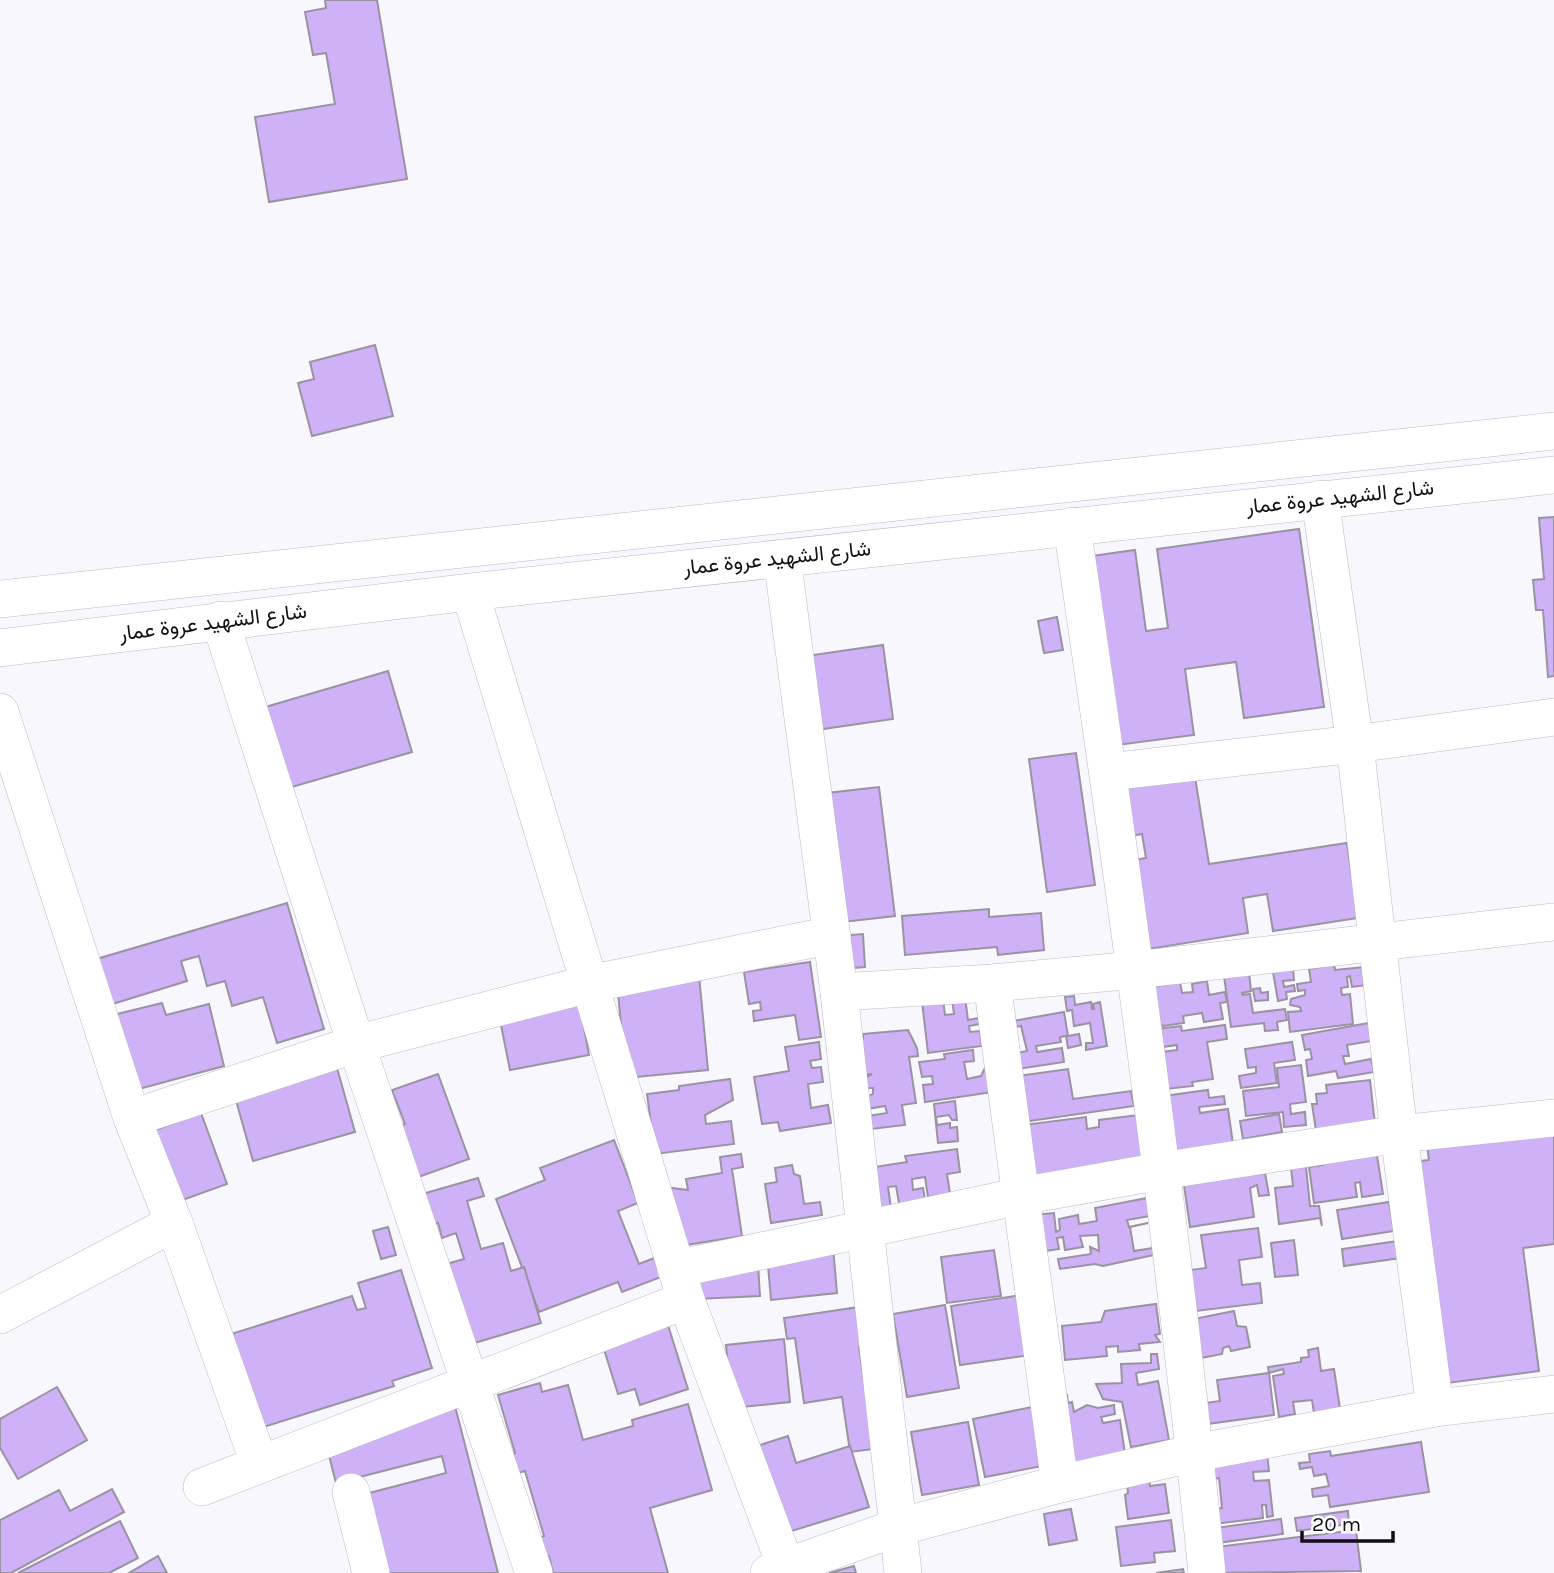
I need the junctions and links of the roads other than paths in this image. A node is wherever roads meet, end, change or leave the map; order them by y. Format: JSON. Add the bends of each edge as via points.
{"nodes":[{"id":1,"x":1554,"y":431,"type":"edge"},
{"id":2,"x":1554,"y":475,"type":"edge"},
{"id":3,"x":1320,"y":499,"type":"junction"},
{"id":4,"x":1072,"y":526,"type":"junction"},
{"id":5,"x":782,"y":558,"type":"junction"},
{"id":6,"x":470,"y":592,"type":"junction"},
{"id":7,"x":0,"y":599,"type":"edge"},
{"id":8,"x":220,"y":620,"type":"junction"},
{"id":9,"x":0,"y":648,"type":"edge"},
{"id":10,"x":0,"y":712,"type":"edge"},
{"id":11,"x":1554,"y":717,"type":"edge"},
{"id":12,"x":1355,"y":744,"type":"junction"},
{"id":13,"x":1108,"y":772,"type":"junction"},
{"id":14,"x":1554,"y":922,"type":"edge"},
{"id":15,"x":832,"y":935,"type":"junction"},
{"id":16,"x":1378,"y":941,"type":"junction"},
{"id":17,"x":1135,"y":970,"type":"junction"},
{"id":18,"x":992,"y":983,"type":"junction"},
{"id":19,"x":589,"y":984,"type":"junction"},
{"id":20,"x":839,"y":992,"type":"junction"},
{"id":21,"x":356,"y":1044,"type":"junction"},
{"id":22,"x":132,"y":1118,"type":"junction"},
{"id":23,"x":1554,"y":1118,"type":"edge"},
{"id":24,"x":1399,"y":1134,"type":"junction"},
{"id":25,"x":1161,"y":1171,"type":"junction"},
{"id":26,"x":1021,"y":1196,"type":"junction"},
{"id":27,"x":174,"y":1223,"type":"junction"},
{"id":28,"x":864,"y":1227,"type":"junction"},
{"id":29,"x":681,"y":1284,"type":"junction"},
{"id":30,"x":0,"y":1315,"type":"edge"},
{"id":31,"x":470,"y":1382,"type":"junction"},
{"id":32,"x":1554,"y":1394,"type":"edge"},
{"id":33,"x":1435,"y":1408,"type":"junction"},
{"id":34,"x":1195,"y":1453,"type":"junction"},
{"id":35,"x":259,"y":1463,"type":"junction"},
{"id":36,"x":1059,"y":1484,"type":"junction"},
{"id":37,"x":202,"y":1487,"type":"dead end"},
{"id":38,"x":351,"y":1492,"type":"dead end"},
{"id":39,"x":899,"y":1527,"type":"junction"},
{"id":40,"x":777,"y":1570,"type":"edge"},
{"id":41,"x":371,"y":1573,"type":"edge"},
{"id":42,"x":534,"y":1573,"type":"edge"},
{"id":43,"x":903,"y":1573,"type":"edge"},
{"id":44,"x":1206,"y":1573,"type":"edge"}],
"edges":[{"from":1,"to":7,"type":"street","name":"شارع الشهيد عروة عمار"},
{"from":2,"to":3,"type":"street","name":"شارع الشهيد عروة عمار"},
{"from":3,"to":4,"type":"street","name":"شارع الشهيد عروة عمار"},
{"from":3,"to":12,"type":"street"},
{"from":4,"to":5,"type":"street","name":"شارع الشهيد عروة عمار"},
{"from":4,"to":13,"type":"street"},
{"from":5,"to":6,"type":"street","name":"شارع الشهيد عروة عمار"},
{"from":5,"to":15,"type":"street"},
{"from":6,"to":8,"type":"street","name":"شارع الشهيد عروة عمار"},
{"from":6,"to":19,"type":"street"},
{"from":8,"to":9,"type":"street","name":"شارع الشهيد عروة عمار"},
{"from":8,"to":21,"type":"street"},
{"from":10,"to":22,"type":"street"},
{"from":11,"to":12,"type":"street"},
{"from":12,"to":13,"type":"street"},
{"from":12,"to":16,"type":"street"},
{"from":13,"to":17,"type":"street"},
{"from":14,"to":16,"type":"street"},
{"from":15,"to":19,"type":"street"},
{"from":15,"to":20,"type":"street"},
{"from":16,"to":17,"type":"street"},
{"from":16,"to":24,"type":"street"},
{"from":17,"to":18,"type":"street"},
{"from":17,"to":25,"type":"street"},
{"from":18,"to":20,"type":"street"},
{"from":18,"to":26,"type":"street"},
{"from":19,"to":21,"type":"street"},
{"from":19,"to":29,"type":"street"},
{"from":20,"to":28,"type":"street"},
{"from":21,"to":22,"type":"street"},
{"from":21,"to":31,"type":"street"},
{"from":22,"to":27,"type":"street"},
{"from":23,"to":24,"type":"street"},
{"from":24,"to":25,"type":"street"},
{"from":24,"to":33,"type":"street"},
{"from":25,"to":26,"type":"street"},
{"from":25,"to":34,"type":"street"},
{"from":26,"to":28,"type":"street"},
{"from":26,"to":36,"type":"street"},
{"from":27,"to":30,"type":"street"},
{"from":27,"to":35,"type":"street"},
{"from":28,"to":29,"type":"street"},
{"from":28,"to":39,"type":"street"},
{"from":29,"to":31,"type":"street"},
{"from":29,"to":40,"type":"street"},
{"from":31,"to":35,"type":"street"},
{"from":31,"to":42,"type":"street"},
{"from":32,"to":33,"type":"street"},
{"from":33,"to":34,"type":"street"},
{"from":34,"to":36,"type":"street"},
{"from":34,"to":44,"type":"street"},
{"from":35,"to":37,"type":"street"},
{"from":36,"to":39,"type":"street"},
{"from":38,"to":41,"type":"street"},
{"from":39,"to":40,"type":"street"},
{"from":39,"to":43,"type":"street"}]}
